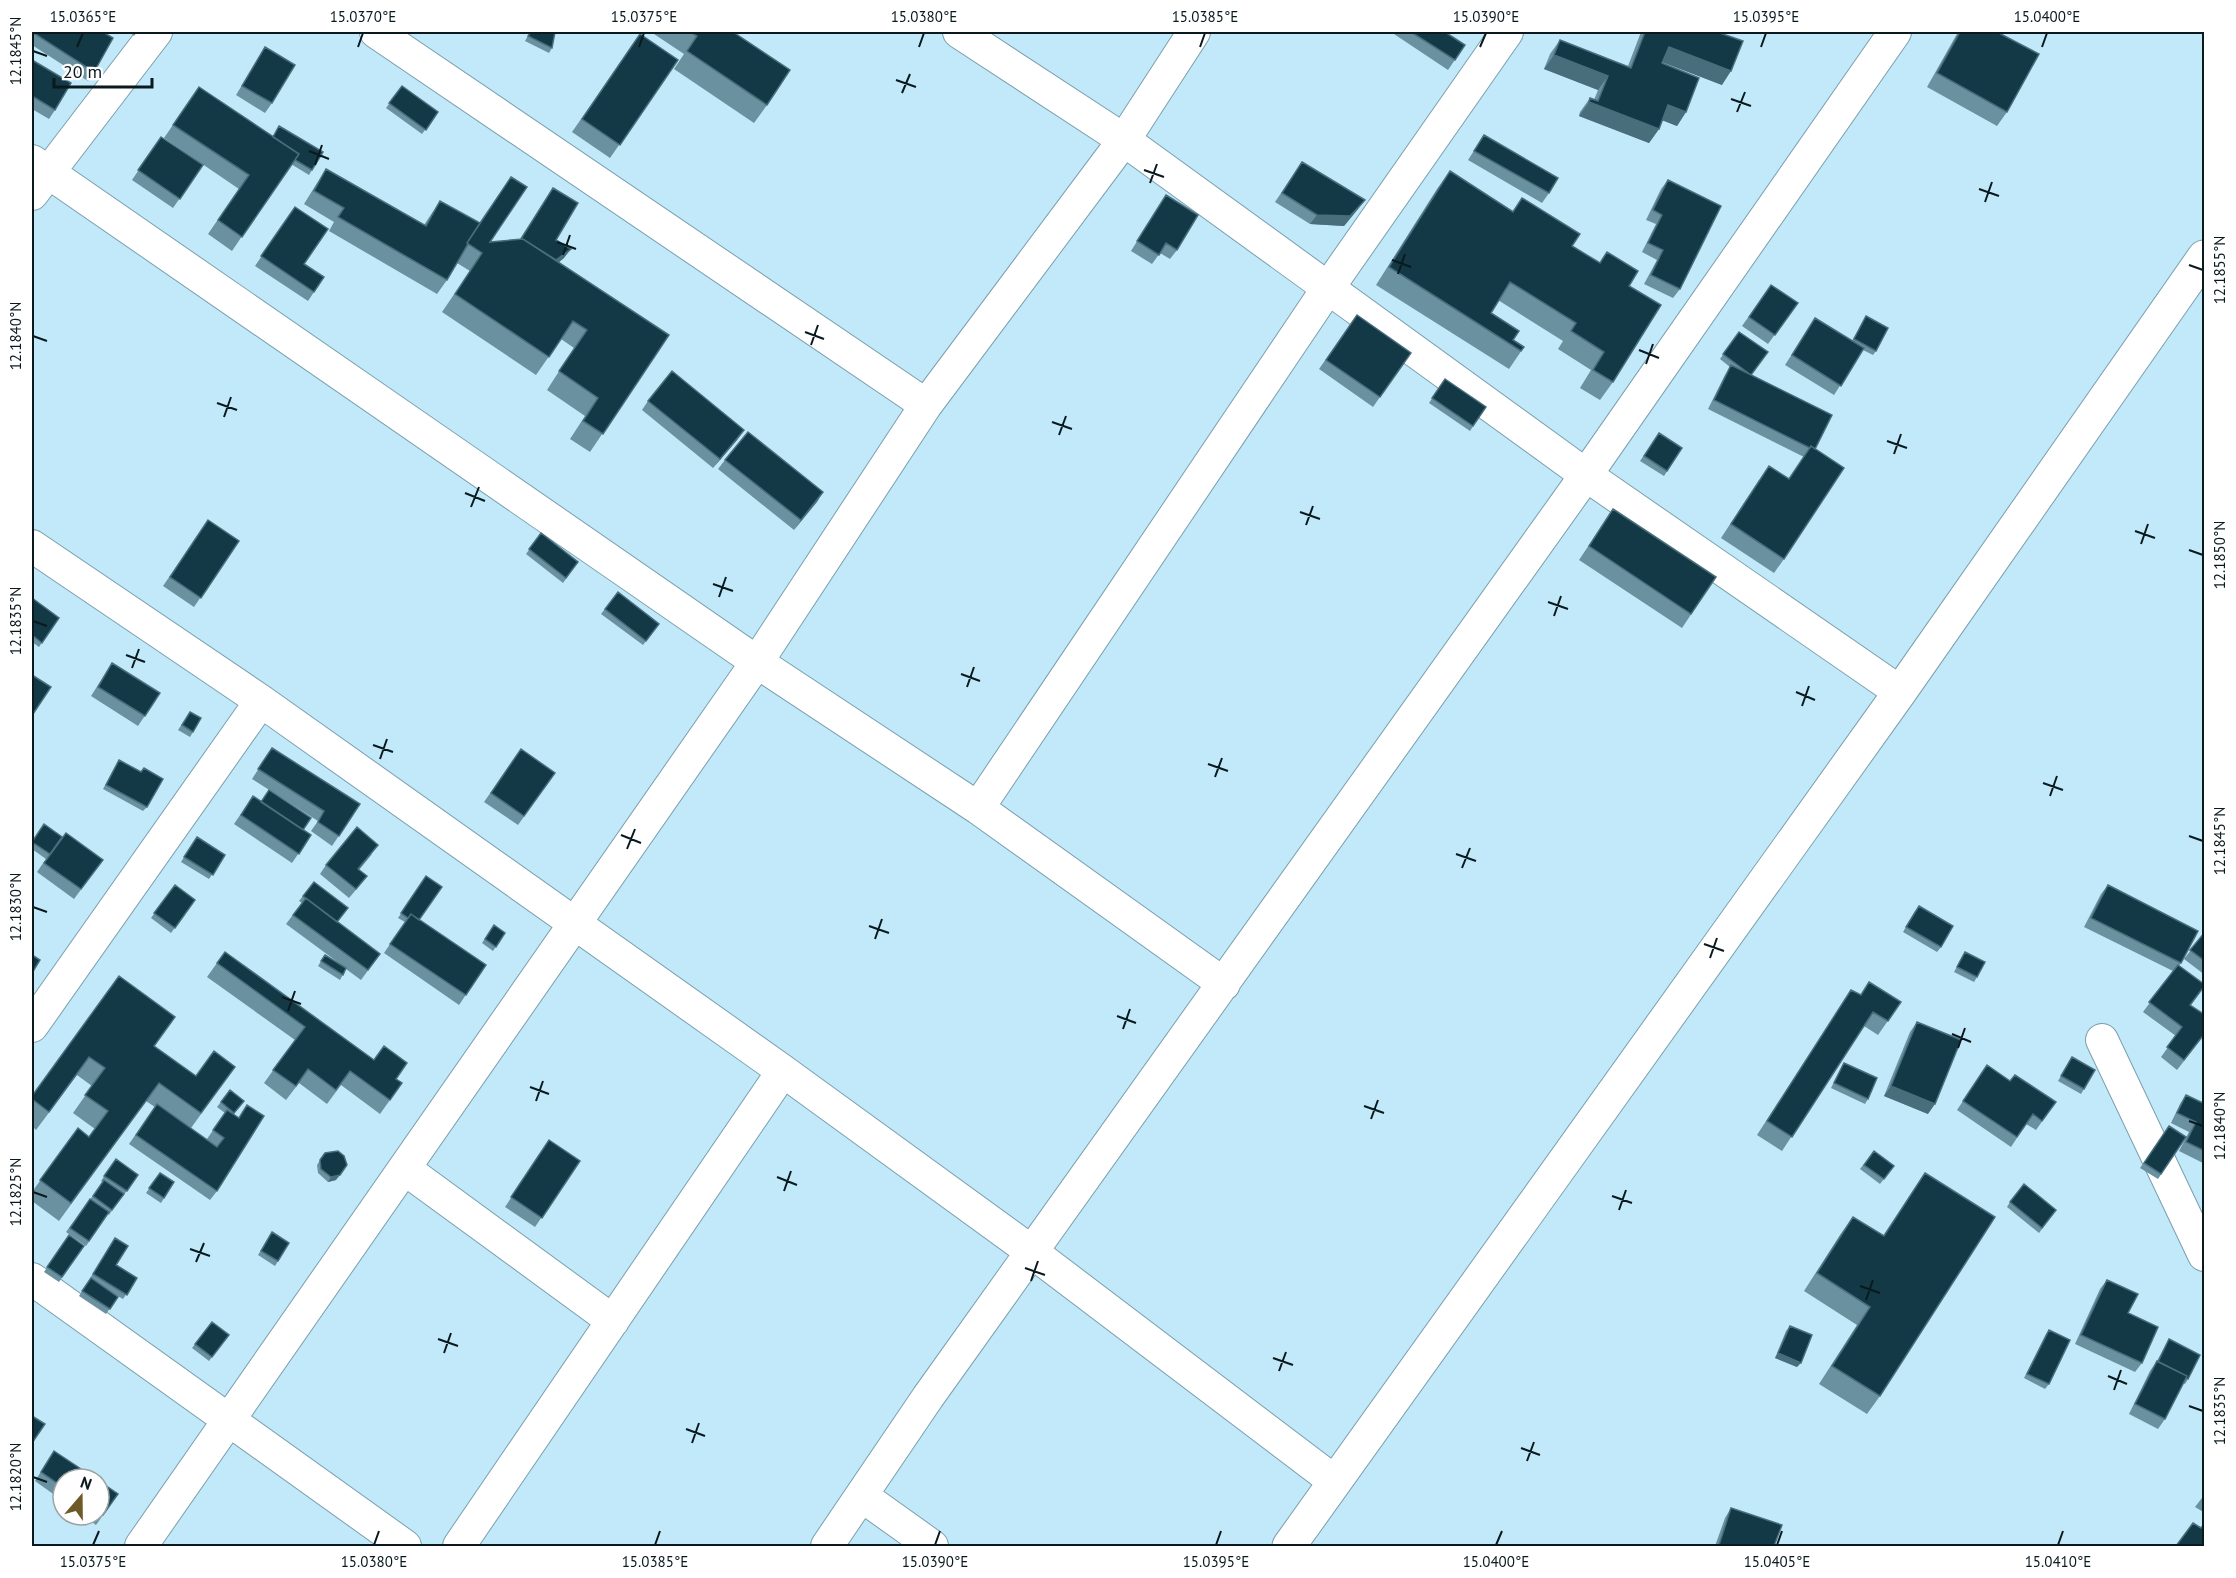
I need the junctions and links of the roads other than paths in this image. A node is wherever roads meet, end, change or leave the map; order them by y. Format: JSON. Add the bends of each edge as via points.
{"nodes":[{"id":1,"x":156,"y":32,"type":"edge"},
{"id":2,"x":376,"y":32,"type":"edge"},
{"id":3,"x":959,"y":32,"type":"edge"},
{"id":4,"x":1194,"y":32,"type":"edge"},
{"id":5,"x":1507,"y":32,"type":"edge"},
{"id":6,"x":1895,"y":32,"type":"edge"},
{"id":7,"x":1124,"y":140,"type":"junction"},
{"id":8,"x":37,"y":176,"type":"edge"},
{"id":9,"x":2205,"y":257,"type":"edge"},
{"id":10,"x":1328,"y":288,"type":"junction"},
{"id":11,"x":926,"y":405,"type":"junction"},
{"id":12,"x":1586,"y":475,"type":"junction"},
{"id":13,"x":32,"y":546,"type":"edge"},
{"id":14,"x":757,"y":662,"type":"junction"},
{"id":15,"x":1900,"y":692,"type":"junction"},
{"id":16,"x":261,"y":701,"type":"junction"},
{"id":17,"x":978,"y":808,"type":"junction"},
{"id":18,"x":575,"y":925,"type":"junction"},
{"id":19,"x":1224,"y":984,"type":"junction"},
{"id":20,"x":32,"y":1026,"type":"edge"},
{"id":21,"x":2102,"y":1040,"type":"dead end"},
{"id":22,"x":783,"y":1071,"type":"junction"},
{"id":23,"x":405,"y":1169,"type":"junction"},
{"id":24,"x":1032,"y":1252,"type":"junction"},
{"id":25,"x":2205,"y":1255,"type":"edge"},
{"id":26,"x":32,"y":1279,"type":"edge"},
{"id":27,"x":613,"y":1321,"type":"junction"},
{"id":28,"x":229,"y":1423,"type":"junction"},
{"id":29,"x":1334,"y":1481,"type":"junction"},
{"id":30,"x":862,"y":1496,"type":"junction"},
{"id":31,"x":141,"y":1546,"type":"edge"},
{"id":32,"x":405,"y":1546,"type":"edge"},
{"id":33,"x":459,"y":1546,"type":"edge"},
{"id":34,"x":827,"y":1546,"type":"edge"},
{"id":35,"x":932,"y":1546,"type":"edge"},
{"id":36,"x":1288,"y":1546,"type":"edge"}],
"edges":[{"from":1,"to":8,"type":"street"},
{"from":2,"to":11,"type":"street"},
{"from":3,"to":7,"type":"street"},
{"from":4,"to":7,"type":"street"},
{"from":5,"to":10,"type":"street"},
{"from":6,"to":12,"type":"street"},
{"from":7,"to":10,"type":"street"},
{"from":7,"to":11,"type":"street"},
{"from":8,"to":14,"type":"street"},
{"from":9,"to":15,"type":"highway"},
{"from":10,"to":12,"type":"street"},
{"from":10,"to":17,"type":"street"},
{"from":11,"to":14,"type":"street"},
{"from":12,"to":15,"type":"street"},
{"from":12,"to":19,"type":"street"},
{"from":13,"to":16,"type":"street"},
{"from":14,"to":17,"type":"street"},
{"from":14,"to":18,"type":"street"},
{"from":15,"to":29,"type":"highway"},
{"from":16,"to":18,"type":"street"},
{"from":16,"to":20,"type":"street"},
{"from":17,"to":19,"type":"street"},
{"from":18,"to":22,"type":"street"},
{"from":18,"to":23,"type":"street"},
{"from":19,"to":24,"type":"street"},
{"from":21,"to":25,"type":"street"},
{"from":22,"to":24,"type":"street"},
{"from":22,"to":27,"type":"street"},
{"from":23,"to":27,"type":"street"},
{"from":23,"to":28,"type":"street"},
{"from":24,"to":29,"type":"street"},
{"from":24,"to":30,"type":"street"},
{"from":26,"to":28,"type":"street"},
{"from":27,"to":33,"type":"street"},
{"from":28,"to":31,"type":"street"},
{"from":28,"to":32,"type":"street"},
{"from":29,"to":36,"type":"highway"},
{"from":30,"to":34,"type":"street"},
{"from":30,"to":35,"type":"street"}]}
